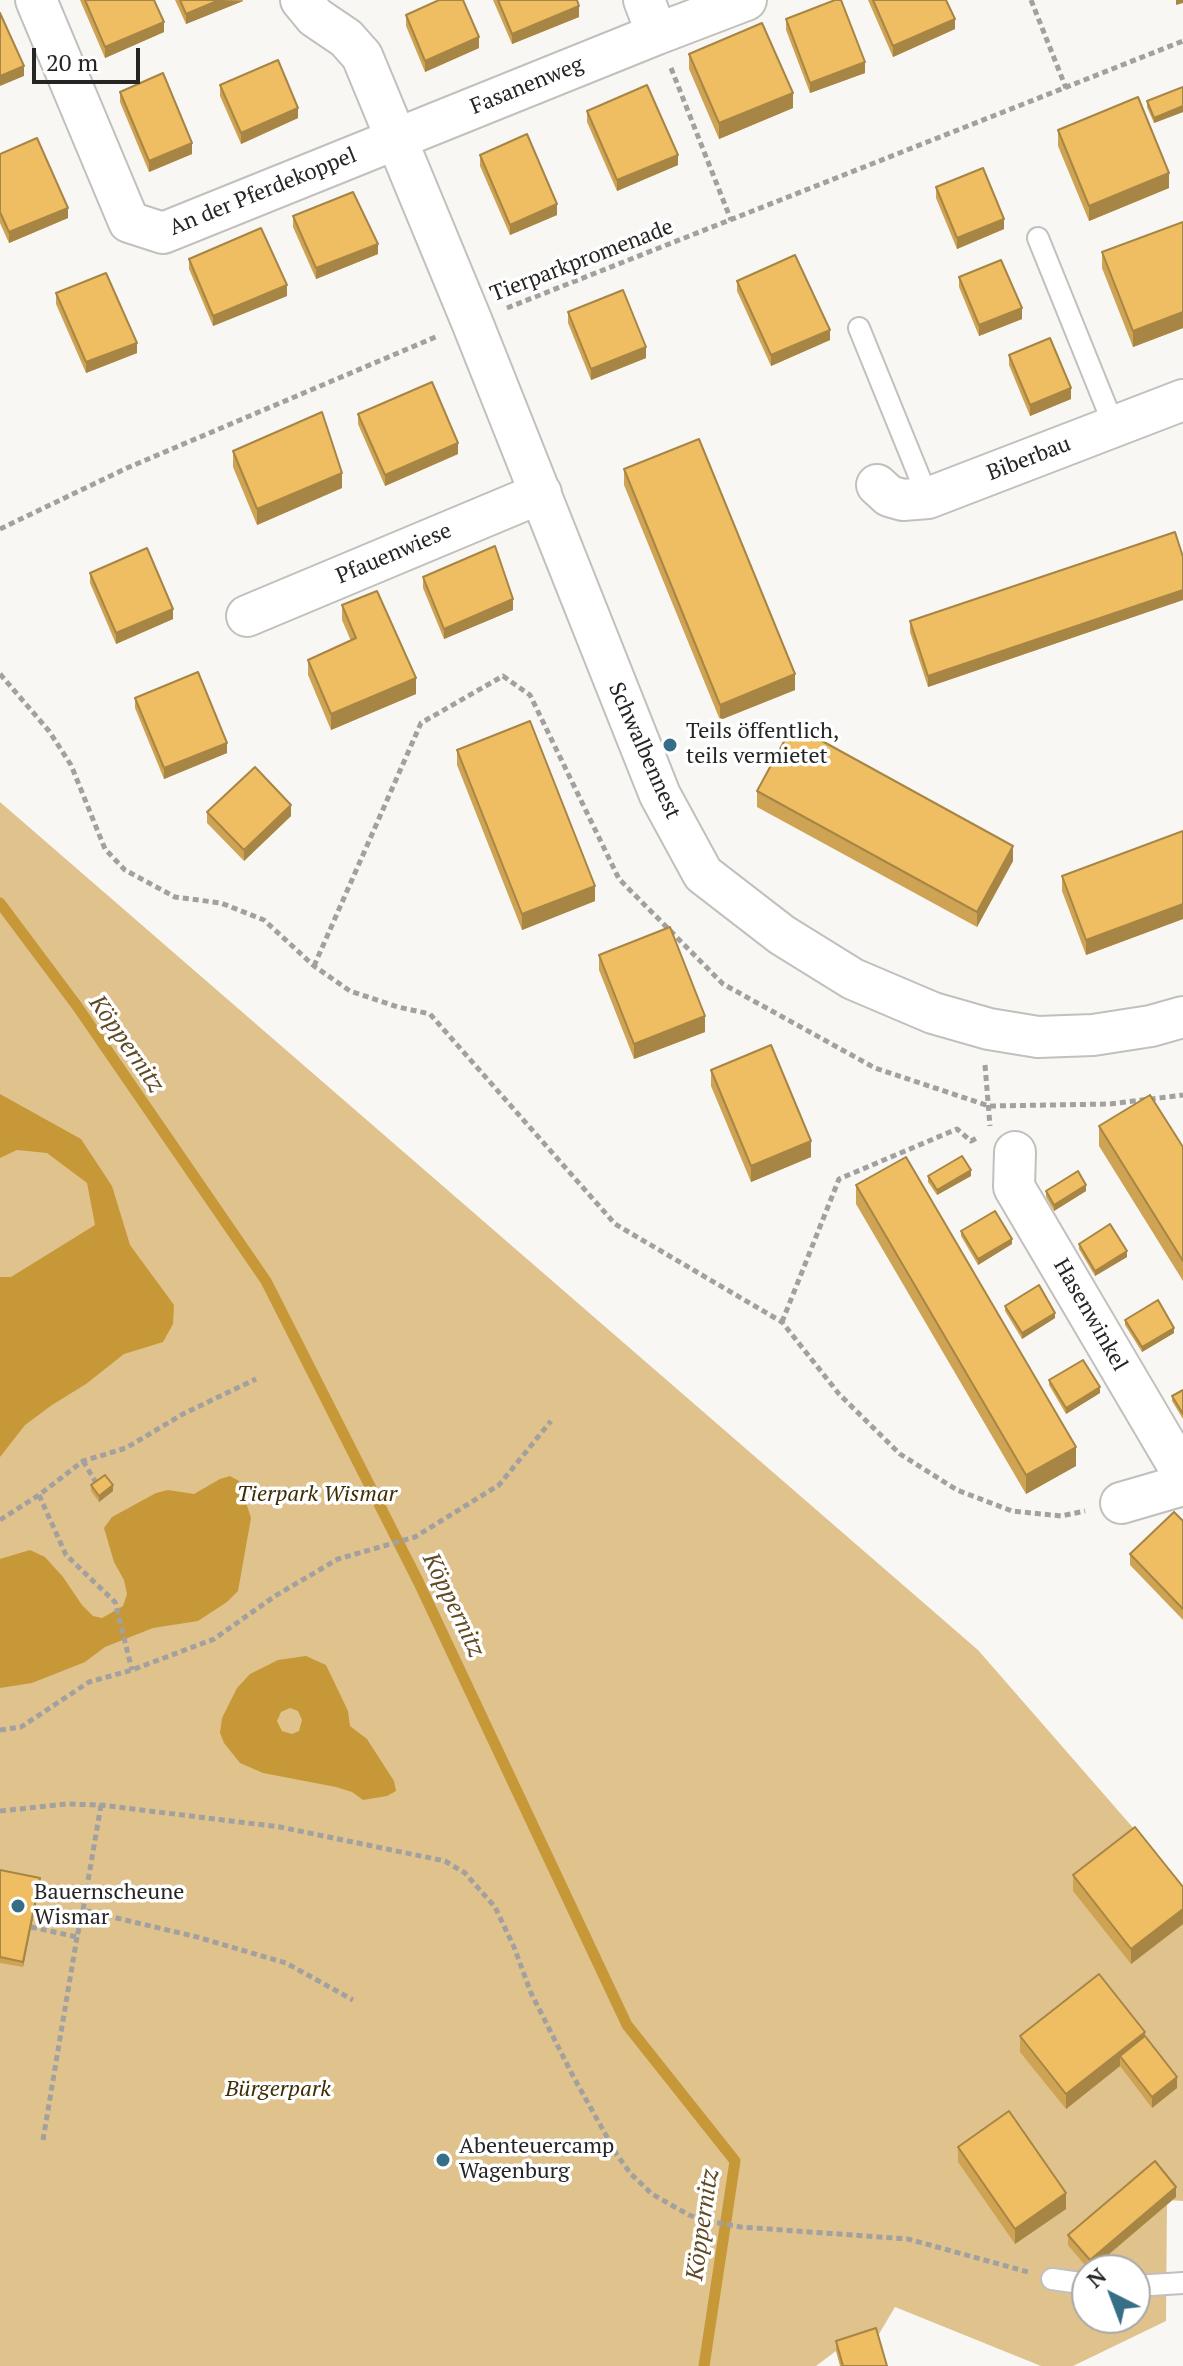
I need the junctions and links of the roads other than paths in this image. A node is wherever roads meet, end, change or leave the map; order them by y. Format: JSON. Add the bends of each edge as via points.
{"nodes":[{"id":1,"x":36,"y":0,"type":"edge"},
{"id":2,"x":301,"y":0,"type":"edge"},
{"id":3,"x":746,"y":0,"type":"edge"},
{"id":4,"x":650,"y":17,"type":"edge"},
{"id":5,"x":397,"y":138,"type":"junction"},
{"id":6,"x":1038,"y":238,"type":"dead end"},
{"id":7,"x":859,"y":328,"type":"dead end"},
{"id":8,"x":1183,"y":400,"type":"edge"},
{"id":9,"x":1114,"y":426,"type":"junction"},
{"id":10,"x":877,"y":485,"type":"dead end"},
{"id":11,"x":541,"y":493,"type":"junction"},
{"id":12,"x":928,"y":498,"type":"junction"},
{"id":13,"x":247,"y":616,"type":"dead end"},
{"id":14,"x":1183,"y":1017,"type":"edge"},
{"id":15,"x":1015,"y":1152,"type":"dead end"},
{"id":16,"x":1183,"y":1474,"type":"edge"},
{"id":17,"x":1183,"y":1485,"type":"edge"},
{"id":18,"x":1121,"y":1503,"type":"road end"},
{"id":19,"x":1052,"y":2279,"type":"road end"},
{"id":20,"x":1071,"y":2282,"type":"edge"},
{"id":21,"x":1183,"y":2283,"type":"edge"},
{"id":22,"x":1151,"y":2285,"type":"edge"}],
"edges":[{"from":1,"to":5,"type":"street","name":"An der Pferdekoppel","via":[[129,222],[163,233]]},
{"from":2,"to":5,"type":"street","name":"Schwalbennest","via":[[362,56]]},
{"from":3,"to":4,"type":"street","name":"Fasanenweg"},
{"from":4,"to":5,"type":"street","name":"Fasanenweg"},
{"from":5,"to":11,"type":"street","name":"Schwalbennest"},
{"from":6,"to":9,"type":"lane"},
{"from":7,"to":12,"type":"lane"},
{"from":8,"to":9,"type":"street","name":"Biberbau"},
{"from":9,"to":12,"type":"street","name":"Biberbau"},
{"from":10,"to":12,"type":"street","name":"Biberbau","via":[[903,500]]},
{"from":11,"to":13,"type":"street","name":"Pfauenwiese"},
{"from":11,"to":14,"type":"street","name":"Schwalbennest","via":[[660,795],[703,874],[782,935],[853,979],[933,1013],[1038,1037],[1093,1035]]},
{"from":15,"to":16,"type":"street","name":"Hasenwinkel","via":[[1014,1187]]},
{"from":17,"to":18,"type":"street"},
{"from":19,"to":20,"type":"lane"},
{"from":21,"to":22,"type":"lane"}]}
